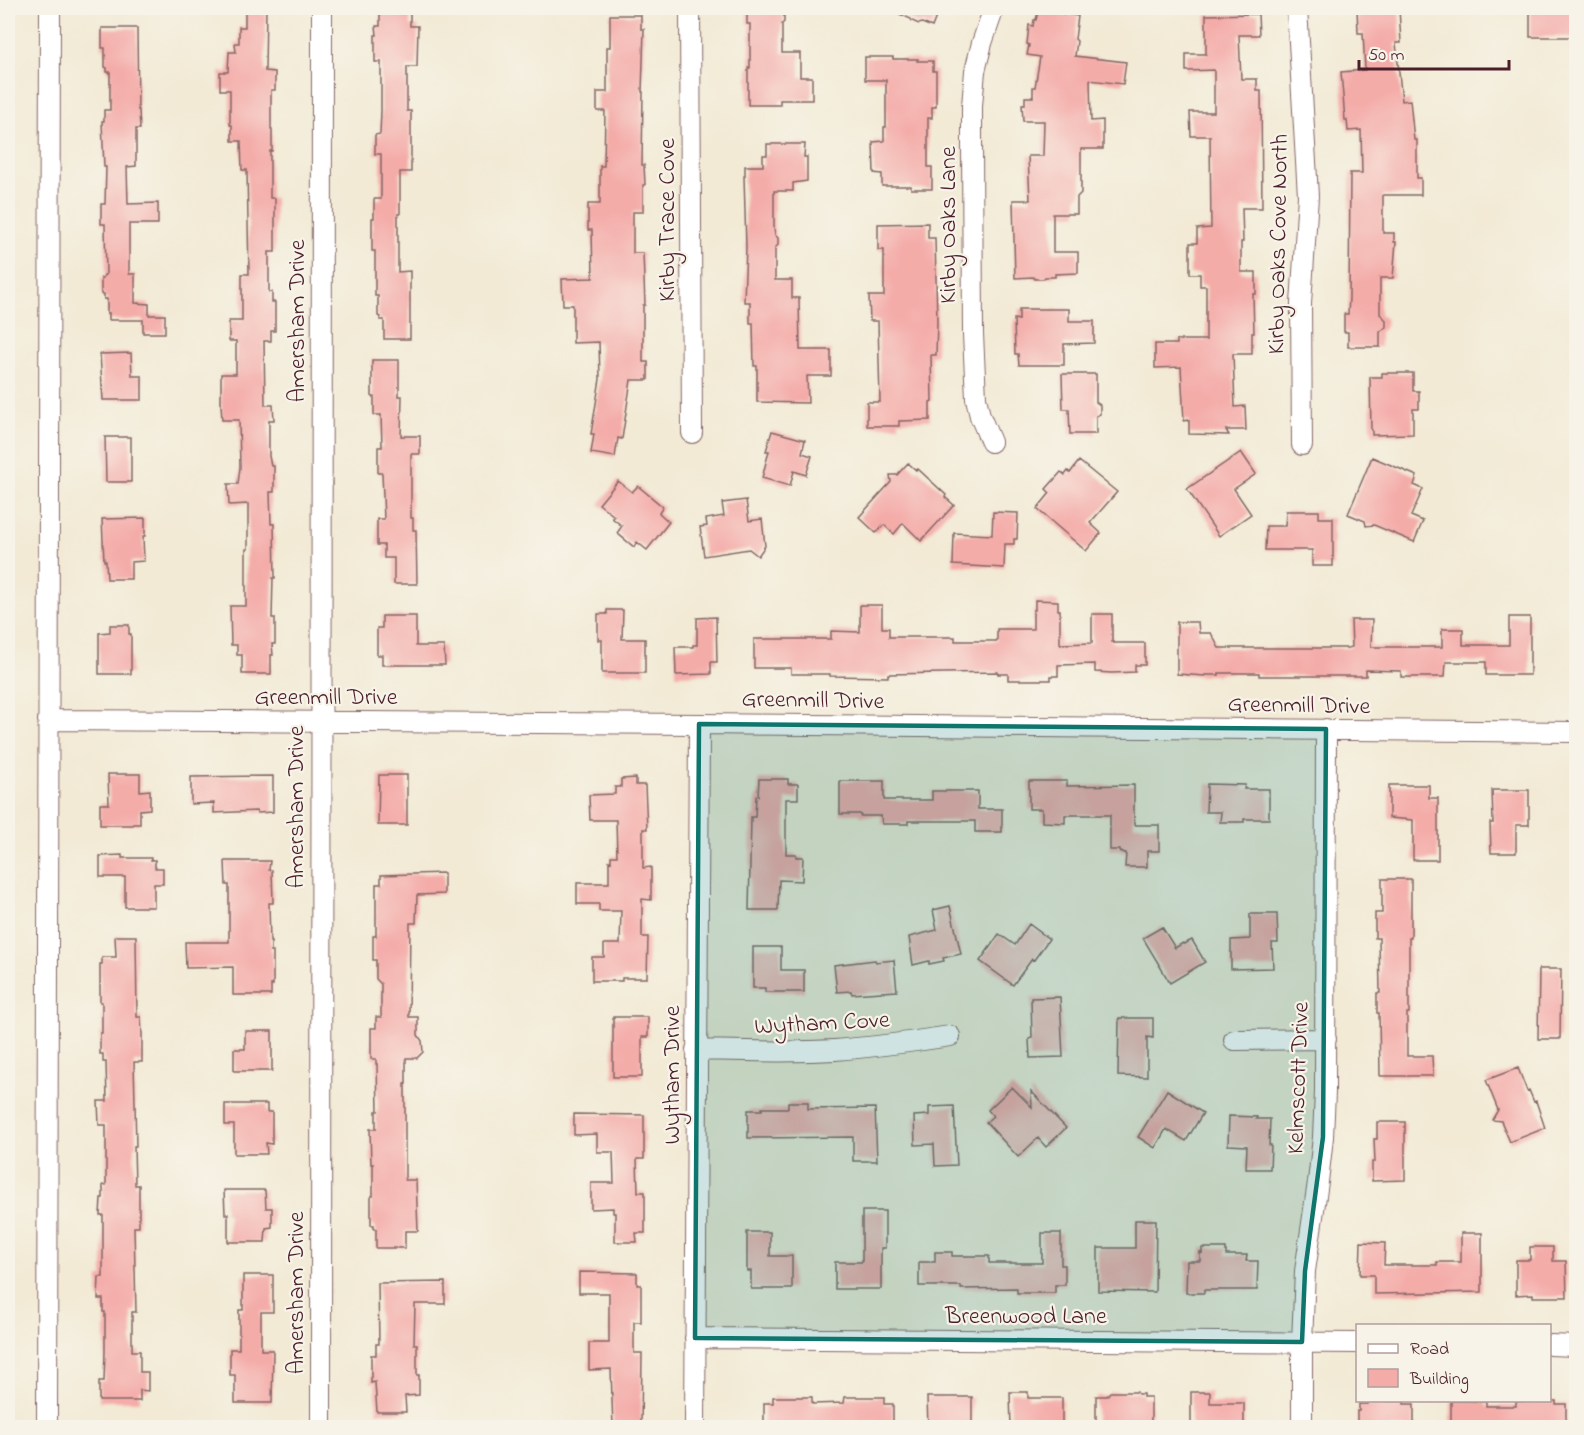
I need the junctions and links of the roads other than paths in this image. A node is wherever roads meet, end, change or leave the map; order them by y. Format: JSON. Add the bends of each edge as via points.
{"nodes":[{"id":1,"x":50,"y":8,"type":"edge"},
{"id":2,"x":322,"y":8,"type":"edge"},
{"id":3,"x":690,"y":8,"type":"edge"},
{"id":4,"x":994,"y":8,"type":"edge"},
{"id":5,"x":1297,"y":8,"type":"edge"},
{"id":6,"x":692,"y":433,"type":"dead end"},
{"id":7,"x":991,"y":442,"type":"dead end"},
{"id":8,"x":1302,"y":445,"type":"dead end"},
{"id":9,"x":48,"y":720,"type":"junction"},
{"id":10,"x":321,"y":722,"type":"junction"},
{"id":11,"x":699,"y":724,"type":"junction"},
{"id":12,"x":1326,"y":729,"type":"junction"},
{"id":13,"x":1576,"y":732,"type":"edge"},
{"id":14,"x":950,"y":1036,"type":"dead end"},
{"id":15,"x":1326,"y":1039,"type":"junction"},
{"id":16,"x":1234,"y":1040,"type":"dead end"},
{"id":17,"x":696,"y":1050,"type":"junction"},
{"id":18,"x":695,"y":1338,"type":"junction"},
{"id":19,"x":1302,"y":1342,"type":"junction"},
{"id":20,"x":1356,"y":1343,"type":"edge"},
{"id":21,"x":1551,"y":1345,"type":"edge"},
{"id":22,"x":1576,"y":1346,"type":"edge"},
{"id":23,"x":47,"y":1428,"type":"edge"},
{"id":24,"x":321,"y":1428,"type":"edge"},
{"id":25,"x":694,"y":1428,"type":"edge"},
{"id":26,"x":1302,"y":1428,"type":"edge"}],
"edges":[{"from":1,"to":9,"type":"street"},
{"from":2,"to":10,"type":"street","name":"Amersham Drive"},
{"from":3,"to":6,"type":"street","name":"Kirby Trace Cove"},
{"from":4,"to":7,"type":"street","name":"Kirby Oaks Lane","via":[[975,71],[972,106],[975,387],[980,416]]},
{"from":5,"to":8,"type":"street","name":"Kirby Oaks Cove North","via":[[1308,196],[1301,304]]},
{"from":9,"to":10,"type":"street","name":"Greenmill Drive"},
{"from":9,"to":23,"type":"street"},
{"from":10,"to":11,"type":"street","name":"Greenmill Drive"},
{"from":10,"to":24,"type":"street","name":"Amersham Drive"},
{"from":11,"to":12,"type":"street","name":"Greenmill Drive"},
{"from":11,"to":17,"type":"street","name":"Wytham Drive"},
{"from":12,"to":13,"type":"street","name":"Greenmill Drive"},
{"from":12,"to":15,"type":"street","name":"Kelmscott Drive"},
{"from":14,"to":17,"type":"street","name":"Wytham Cove","via":[[833,1050]]},
{"from":15,"to":16,"type":"street"},
{"from":15,"to":19,"type":"street","name":"Kelmscott Drive","via":[[1323,1137],[1305,1271]]},
{"from":17,"to":18,"type":"street","name":"Wytham Drive"},
{"from":18,"to":19,"type":"street","name":"Breenwood Lane"},
{"from":18,"to":25,"type":"street","name":"Wytham Drive"},
{"from":19,"to":20,"type":"street","name":"Breenwood Lane"},
{"from":19,"to":26,"type":"street","name":"Kelmscott Drive"},
{"from":21,"to":22,"type":"street"}]}
